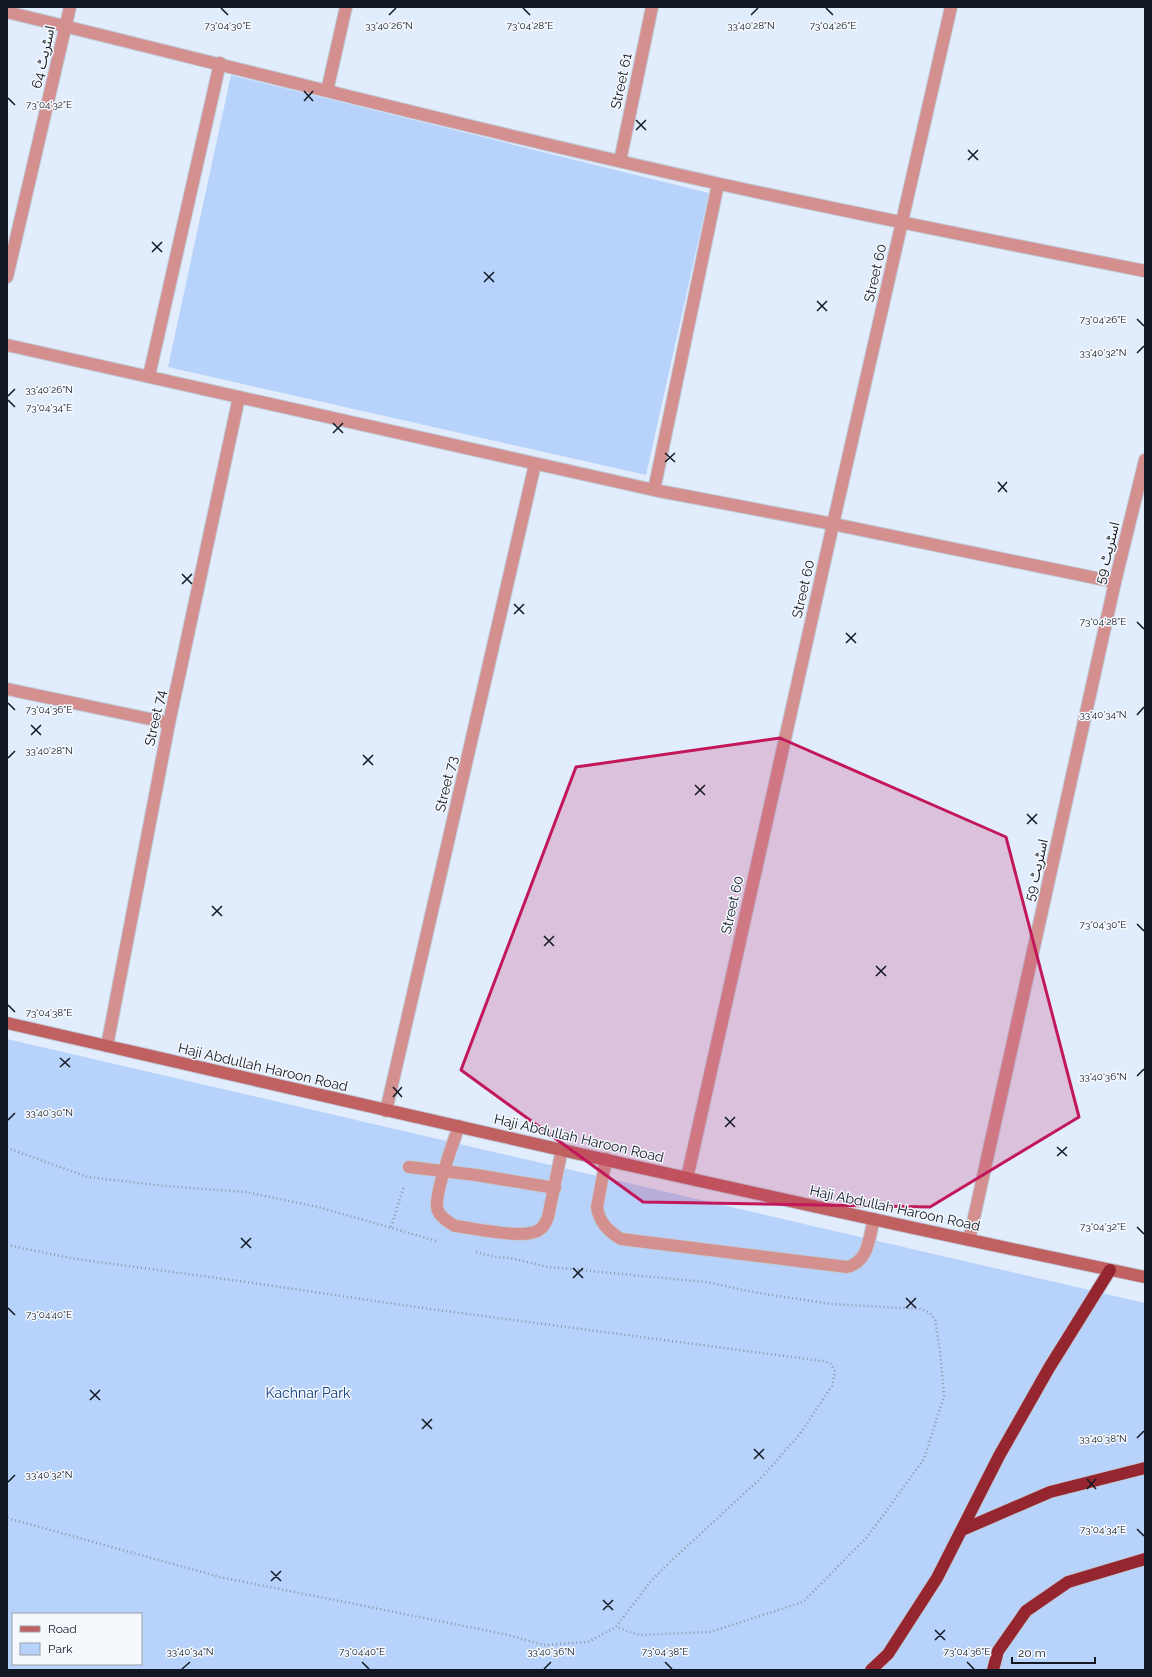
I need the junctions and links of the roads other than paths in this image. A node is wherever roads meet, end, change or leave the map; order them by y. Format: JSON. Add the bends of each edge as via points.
{"nodes":[{"id":1,"x":70,"y":7,"type":"edge"},
{"id":2,"x":346,"y":7,"type":"edge"},
{"id":3,"x":652,"y":7,"type":"edge"},
{"id":4,"x":951,"y":7,"type":"edge"},
{"id":5,"x":7,"y":12,"type":"edge"},
{"id":6,"x":66,"y":26,"type":"junction"},
{"id":7,"x":220,"y":63,"type":"junction"},
{"id":8,"x":327,"y":91,"type":"junction"},
{"id":9,"x":620,"y":161,"type":"junction"},
{"id":10,"x":718,"y":184,"type":"junction"},
{"id":11,"x":901,"y":223,"type":"junction"},
{"id":12,"x":1145,"y":271,"type":"edge"},
{"id":13,"x":7,"y":278,"type":"edge"},
{"id":14,"x":7,"y":345,"type":"edge"},
{"id":15,"x":149,"y":376,"type":"junction"},
{"id":16,"x":239,"y":397,"type":"junction"},
{"id":17,"x":1145,"y":460,"type":"edge"},
{"id":18,"x":534,"y":464,"type":"junction"},
{"id":19,"x":654,"y":490,"type":"junction"},
{"id":20,"x":833,"y":524,"type":"junction"},
{"id":21,"x":1115,"y":582,"type":"junction"},
{"id":22,"x":7,"y":690,"type":"edge"},
{"id":23,"x":169,"y":723,"type":"junction"},
{"id":24,"x":7,"y":1023,"type":"edge"},
{"id":25,"x":107,"y":1046,"type":"junction"},
{"id":26,"x":386,"y":1111,"type":"junction"},
{"id":27,"x":459,"y":1126,"type":"junction"},
{"id":28,"x":562,"y":1149,"type":"junction"},
{"id":29,"x":606,"y":1159,"type":"junction"},
{"id":30,"x":409,"y":1167,"type":"road end"},
{"id":31,"x":444,"y":1172,"type":"junction"},
{"id":32,"x":687,"y":1178,"type":"junction"},
{"id":33,"x":555,"y":1188,"type":"junction"},
{"id":34,"x":874,"y":1219,"type":"junction"},
{"id":35,"x":969,"y":1240,"type":"junction"},
{"id":36,"x":1110,"y":1270,"type":"junction"},
{"id":37,"x":1145,"y":1277,"type":"edge"},
{"id":38,"x":1145,"y":1468,"type":"edge"},
{"id":39,"x":962,"y":1530,"type":"junction"},
{"id":40,"x":1145,"y":1559,"type":"edge"},
{"id":41,"x":870,"y":1670,"type":"edge"},
{"id":42,"x":993,"y":1670,"type":"edge"}],
"edges":[{"from":1,"to":6,"type":"street","name":"اسٹریٹ 64"},
{"from":2,"to":8,"type":"street"},
{"from":3,"to":9,"type":"street","name":"Street 61"},
{"from":4,"to":11,"type":"street","name":"Street 60"},
{"from":5,"to":6,"type":"street"},
{"from":6,"to":7,"type":"street"},
{"from":6,"to":13,"type":"street","name":"اسٹریٹ 64"},
{"from":7,"to":8,"type":"street"},
{"from":7,"to":15,"type":"street"},
{"from":8,"to":9,"type":"street"},
{"from":9,"to":10,"type":"street"},
{"from":10,"to":11,"type":"street"},
{"from":10,"to":19,"type":"street"},
{"from":11,"to":12,"type":"street"},
{"from":11,"to":20,"type":"street","name":"Street 60"},
{"from":14,"to":15,"type":"street"},
{"from":15,"to":16,"type":"street"},
{"from":16,"to":18,"type":"street"},
{"from":16,"to":23,"type":"street","name":"Street 74"},
{"from":17,"to":21,"type":"street","name":"اسٹریٹ 59"},
{"from":18,"to":19,"type":"street"},
{"from":18,"to":26,"type":"street","name":"Street 73"},
{"from":19,"to":20,"type":"street"},
{"from":20,"to":21,"type":"street"},
{"from":20,"to":32,"type":"street","name":"Street 60"},
{"from":21,"to":35,"type":"street","name":"اسٹریٹ 59"},
{"from":22,"to":23,"type":"street"},
{"from":23,"to":25,"type":"street","name":"Street 74"},
{"from":24,"to":25,"type":"street","name":"Haji Abdullah Haroon Road"},
{"from":25,"to":26,"type":"street","name":"Haji Abdullah Haroon Road"},
{"from":26,"to":27,"type":"street","name":"Haji Abdullah Haroon Road"},
{"from":27,"to":28,"type":"street","name":"Haji Abdullah Haroon Road"},
{"from":27,"to":31,"type":"street"},
{"from":28,"to":29,"type":"street","name":"Haji Abdullah Haroon Road"},
{"from":28,"to":33,"type":"street"},
{"from":29,"to":32,"type":"street","name":"Haji Abdullah Haroon Road"},
{"from":29,"to":34,"type":"street","via":[[598,1214],[610,1232],[621,1239],[847,1267],[854,1265],[863,1257]]},
{"from":30,"to":31,"type":"street"},
{"from":31,"to":33,"type":"street"},
{"from":31,"to":33,"type":"street","via":[[437,1207],[447,1222],[455,1226],[531,1234],[545,1225]]},
{"from":32,"to":34,"type":"street","name":"Haji Abdullah Haroon Road"},
{"from":34,"to":35,"type":"street","name":"Haji Abdullah Haroon Road"},
{"from":35,"to":36,"type":"street","name":"Haji Abdullah Haroon Road"},
{"from":36,"to":37,"type":"street","name":"Haji Abdullah Haroon Road"},
{"from":36,"to":39,"type":"highway","via":[[1049,1368],[999,1456]]},
{"from":38,"to":39,"type":"highway","via":[[1050,1492]]},
{"from":39,"to":41,"type":"highway","via":[[937,1578],[888,1654]]},
{"from":40,"to":42,"type":"highway","via":[[1068,1582],[1026,1611],[998,1651]]}]}
